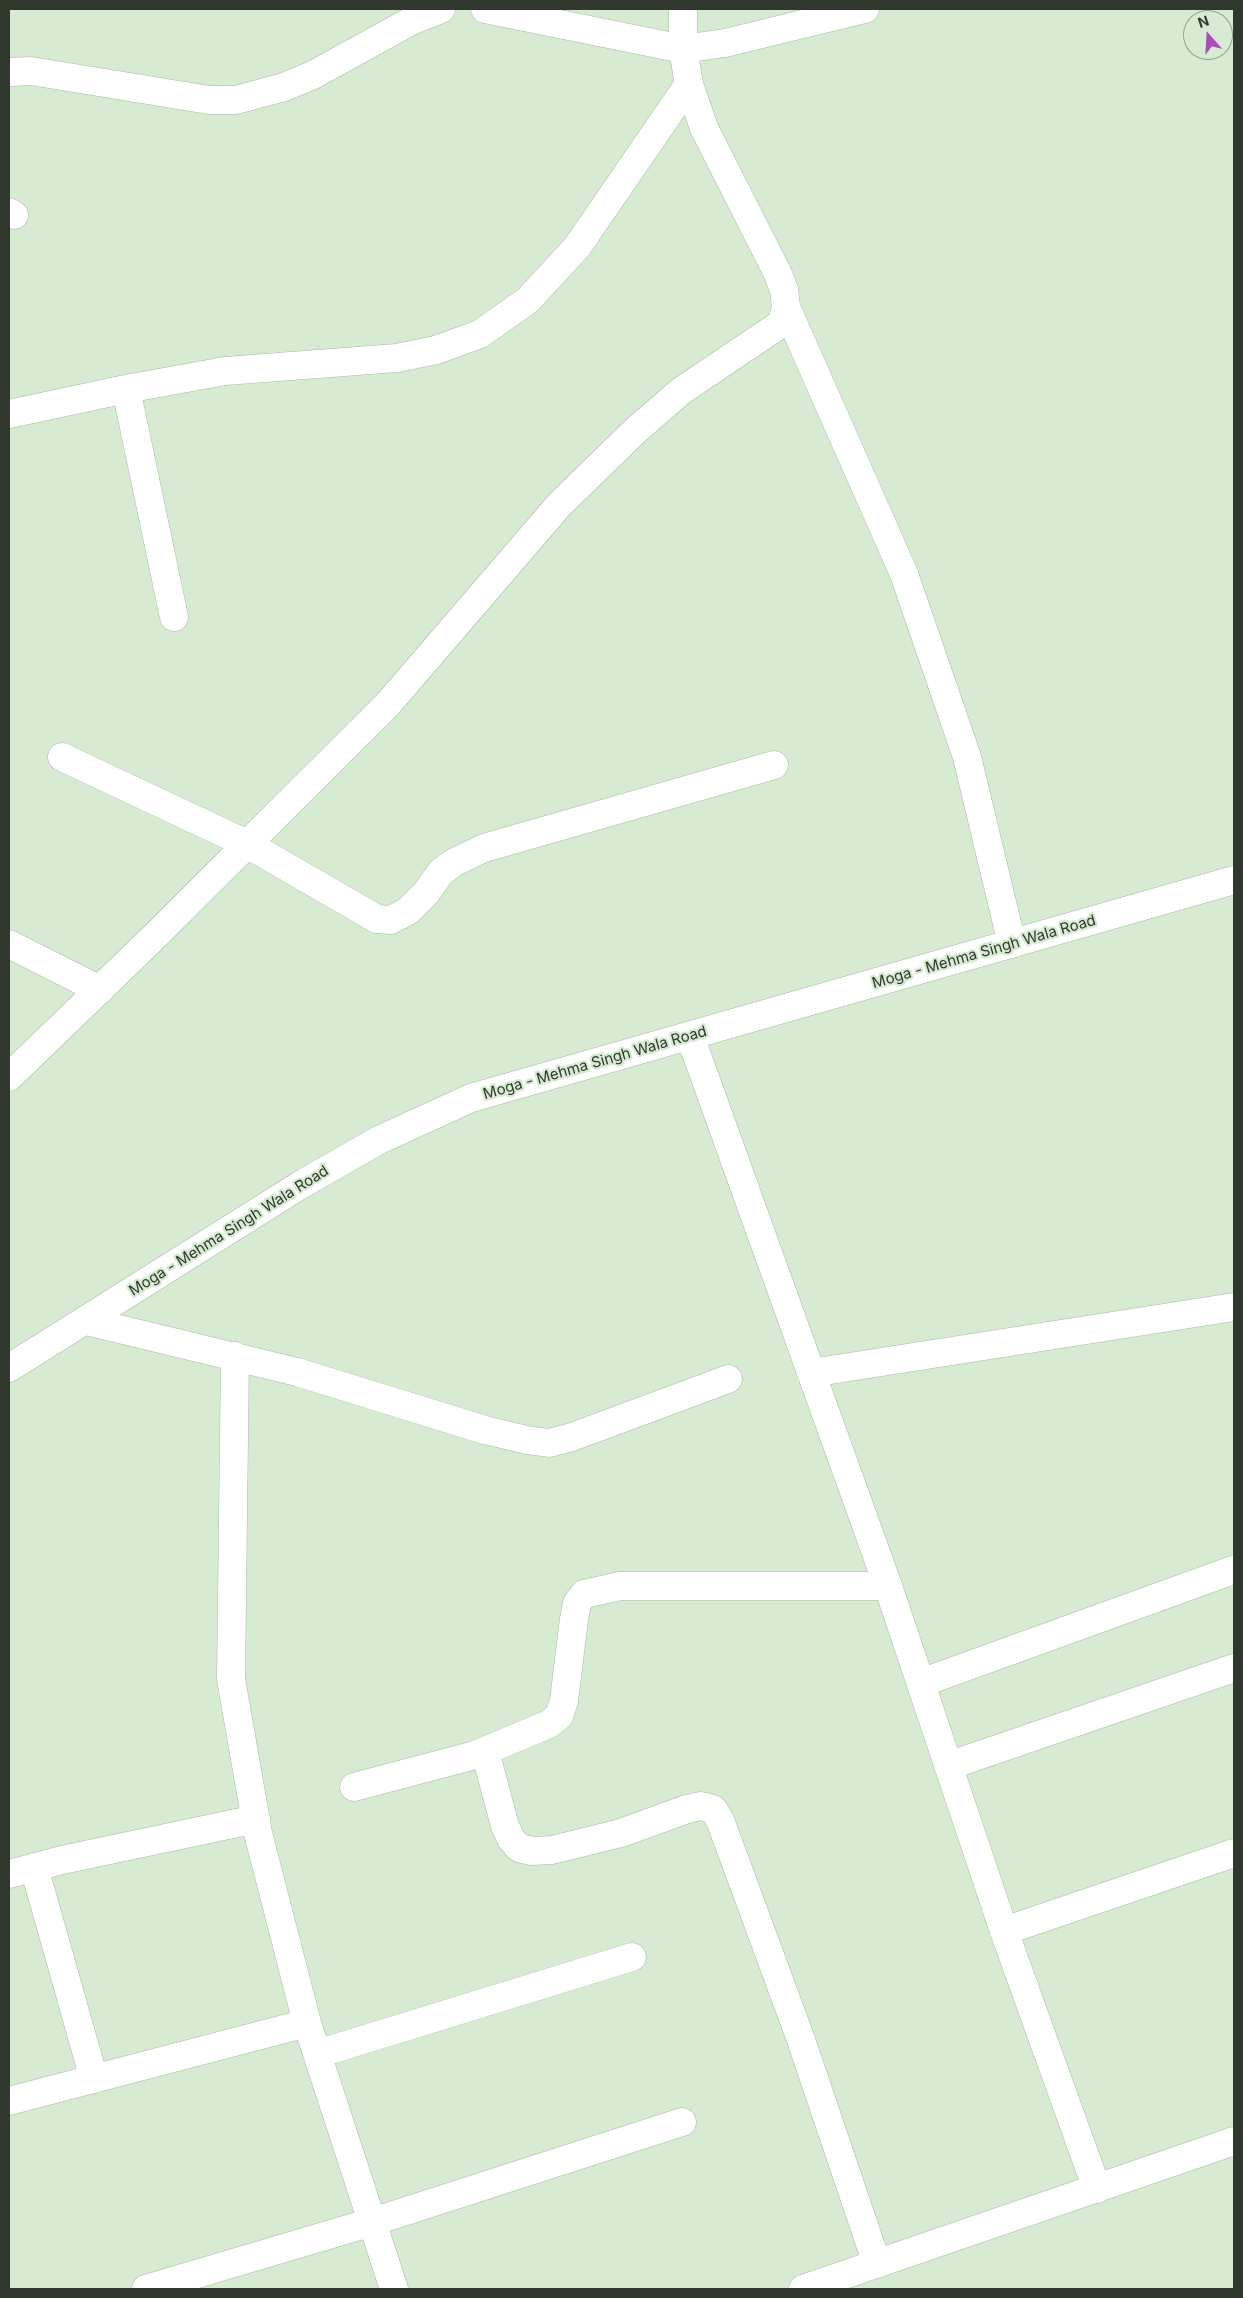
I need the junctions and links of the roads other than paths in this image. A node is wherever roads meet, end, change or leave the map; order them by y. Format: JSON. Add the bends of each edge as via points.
{"nodes":[{"id":1,"x":441,"y":9,"type":"edge"},
{"id":2,"x":485,"y":9,"type":"edge"},
{"id":3,"x":683,"y":9,"type":"edge"},
{"id":4,"x":865,"y":9,"type":"edge"},
{"id":5,"x":683,"y":49,"type":"junction"},
{"id":6,"x":9,"y":72,"type":"edge"},
{"id":7,"x":689,"y":84,"type":"junction"},
{"id":8,"x":786,"y":307,"type":"junction"},
{"id":9,"x":126,"y":389,"type":"junction"},
{"id":10,"x":9,"y":414,"type":"edge"},
{"id":11,"x":174,"y":617,"type":"dead end"},
{"id":12,"x":62,"y":757,"type":"dead end"},
{"id":13,"x":774,"y":765,"type":"dead end"},
{"id":14,"x":248,"y":844,"type":"junction"},
{"id":15,"x":1234,"y":880,"type":"edge"},
{"id":16,"x":9,"y":944,"type":"edge"},
{"id":17,"x":1012,"y":944,"type":"junction"},
{"id":18,"x":100,"y":990,"type":"junction"},
{"id":19,"x":690,"y":1036,"type":"junction"},
{"id":20,"x":9,"y":1077,"type":"edge"},
{"id":21,"x":1234,"y":1307,"type":"edge"},
{"id":22,"x":86,"y":1321,"type":"junction"},
{"id":23,"x":235,"y":1356,"type":"junction"},
{"id":24,"x":9,"y":1368,"type":"edge"},
{"id":25,"x":811,"y":1373,"type":"junction"},
{"id":26,"x":728,"y":1379,"type":"dead end"},
{"id":27,"x":1233,"y":1570,"type":"edge"},
{"id":28,"x":888,"y":1586,"type":"junction"},
{"id":29,"x":1234,"y":1668,"type":"edge"},
{"id":30,"x":921,"y":1683,"type":"junction"},
{"id":31,"x":485,"y":1751,"type":"junction"},
{"id":32,"x":948,"y":1766,"type":"junction"},
{"id":33,"x":354,"y":1787,"type":"dead end"},
{"id":34,"x":256,"y":1820,"type":"junction"},
{"id":35,"x":1234,"y":1853,"type":"edge"},
{"id":36,"x":21,"y":1870,"type":"edge"},
{"id":37,"x":1004,"y":1931,"type":"junction"},
{"id":38,"x":632,"y":1957,"type":"dead end"},
{"id":39,"x":306,"y":2023,"type":"junction"},
{"id":40,"x":317,"y":2054,"type":"junction"},
{"id":41,"x":94,"y":2079,"type":"junction"},
{"id":42,"x":9,"y":2101,"type":"edge"},
{"id":43,"x":682,"y":2122,"type":"dead end"},
{"id":44,"x":1234,"y":2141,"type":"edge"},
{"id":45,"x":1097,"y":2189,"type":"junction"},
{"id":46,"x":372,"y":2222,"type":"junction"},
{"id":47,"x":877,"y":2264,"type":"junction"},
{"id":48,"x":146,"y":2289,"type":"edge"},
{"id":49,"x":394,"y":2289,"type":"edge"},
{"id":50,"x":803,"y":2289,"type":"edge"}],
"edges":[{"from":1,"to":6,"type":"street","via":[[411,21],[313,75],[236,100],[210,100],[31,70]]},
{"from":2,"to":5,"type":"street"},
{"from":3,"to":5,"type":"street"},
{"from":4,"to":5,"type":"street","via":[[725,43]]},
{"from":5,"to":7,"type":"street"},
{"from":7,"to":8,"type":"street","via":[[704,128],[778,274]]},
{"from":7,"to":9,"type":"street","via":[[577,247],[528,300],[480,334],[436,350],[397,358],[225,371]]},
{"from":8,"to":14,"type":"street","via":[[782,323],[681,391],[559,505],[388,704]]},
{"from":8,"to":17,"type":"street","via":[[904,574],[967,757]]},
{"from":9,"to":10,"type":"street"},
{"from":9,"to":11,"type":"street"},
{"from":12,"to":14,"type":"street"},
{"from":13,"to":14,"type":"street","via":[[484,848],[441,872],[408,911],[391,920],[377,919]]},
{"from":14,"to":18,"type":"street"},
{"from":15,"to":17,"type":"street","name":"Moga - Mehma Singh Wala Road"},
{"from":16,"to":18,"type":"street"},
{"from":17,"to":19,"type":"street","name":"Moga - Mehma Singh Wala Road"},
{"from":18,"to":20,"type":"street"},
{"from":19,"to":22,"type":"street","name":"Moga - Mehma Singh Wala Road","via":[[470,1098],[379,1140],[302,1184]]},
{"from":19,"to":25,"type":"street"},
{"from":21,"to":25,"type":"street"},
{"from":22,"to":23,"type":"street"},
{"from":22,"to":24,"type":"street","name":"Moga - Mehma Singh Wala Road"},
{"from":23,"to":26,"type":"street","via":[[485,1430],[549,1443]]},
{"from":23,"to":34,"type":"street","via":[[231,1678]]},
{"from":25,"to":28,"type":"street"},
{"from":27,"to":30,"type":"street"},
{"from":28,"to":30,"type":"street"},
{"from":28,"to":31,"type":"street","via":[[620,1586],[584,1594],[577,1603],[560,1716],[549,1724]]},
{"from":29,"to":32,"type":"street"},
{"from":30,"to":32,"type":"street"},
{"from":31,"to":33,"type":"street"},
{"from":31,"to":47,"type":"street","via":[[505,1826],[519,1848],[552,1850],[622,1833],[687,1808],[701,1806],[712,1809],[720,1820],[800,2037]]},
{"from":32,"to":37,"type":"street"},
{"from":34,"to":36,"type":"street"},
{"from":34,"to":39,"type":"street"},
{"from":35,"to":37,"type":"street"},
{"from":36,"to":41,"type":"street"},
{"from":37,"to":45,"type":"street"},
{"from":38,"to":40,"type":"street"},
{"from":39,"to":40,"type":"street"},
{"from":39,"to":41,"type":"street"},
{"from":40,"to":46,"type":"street"},
{"from":41,"to":42,"type":"street"},
{"from":43,"to":46,"type":"street"},
{"from":44,"to":45,"type":"street"},
{"from":45,"to":47,"type":"street"},
{"from":46,"to":48,"type":"street"},
{"from":46,"to":49,"type":"street"},
{"from":47,"to":50,"type":"street"}]}
